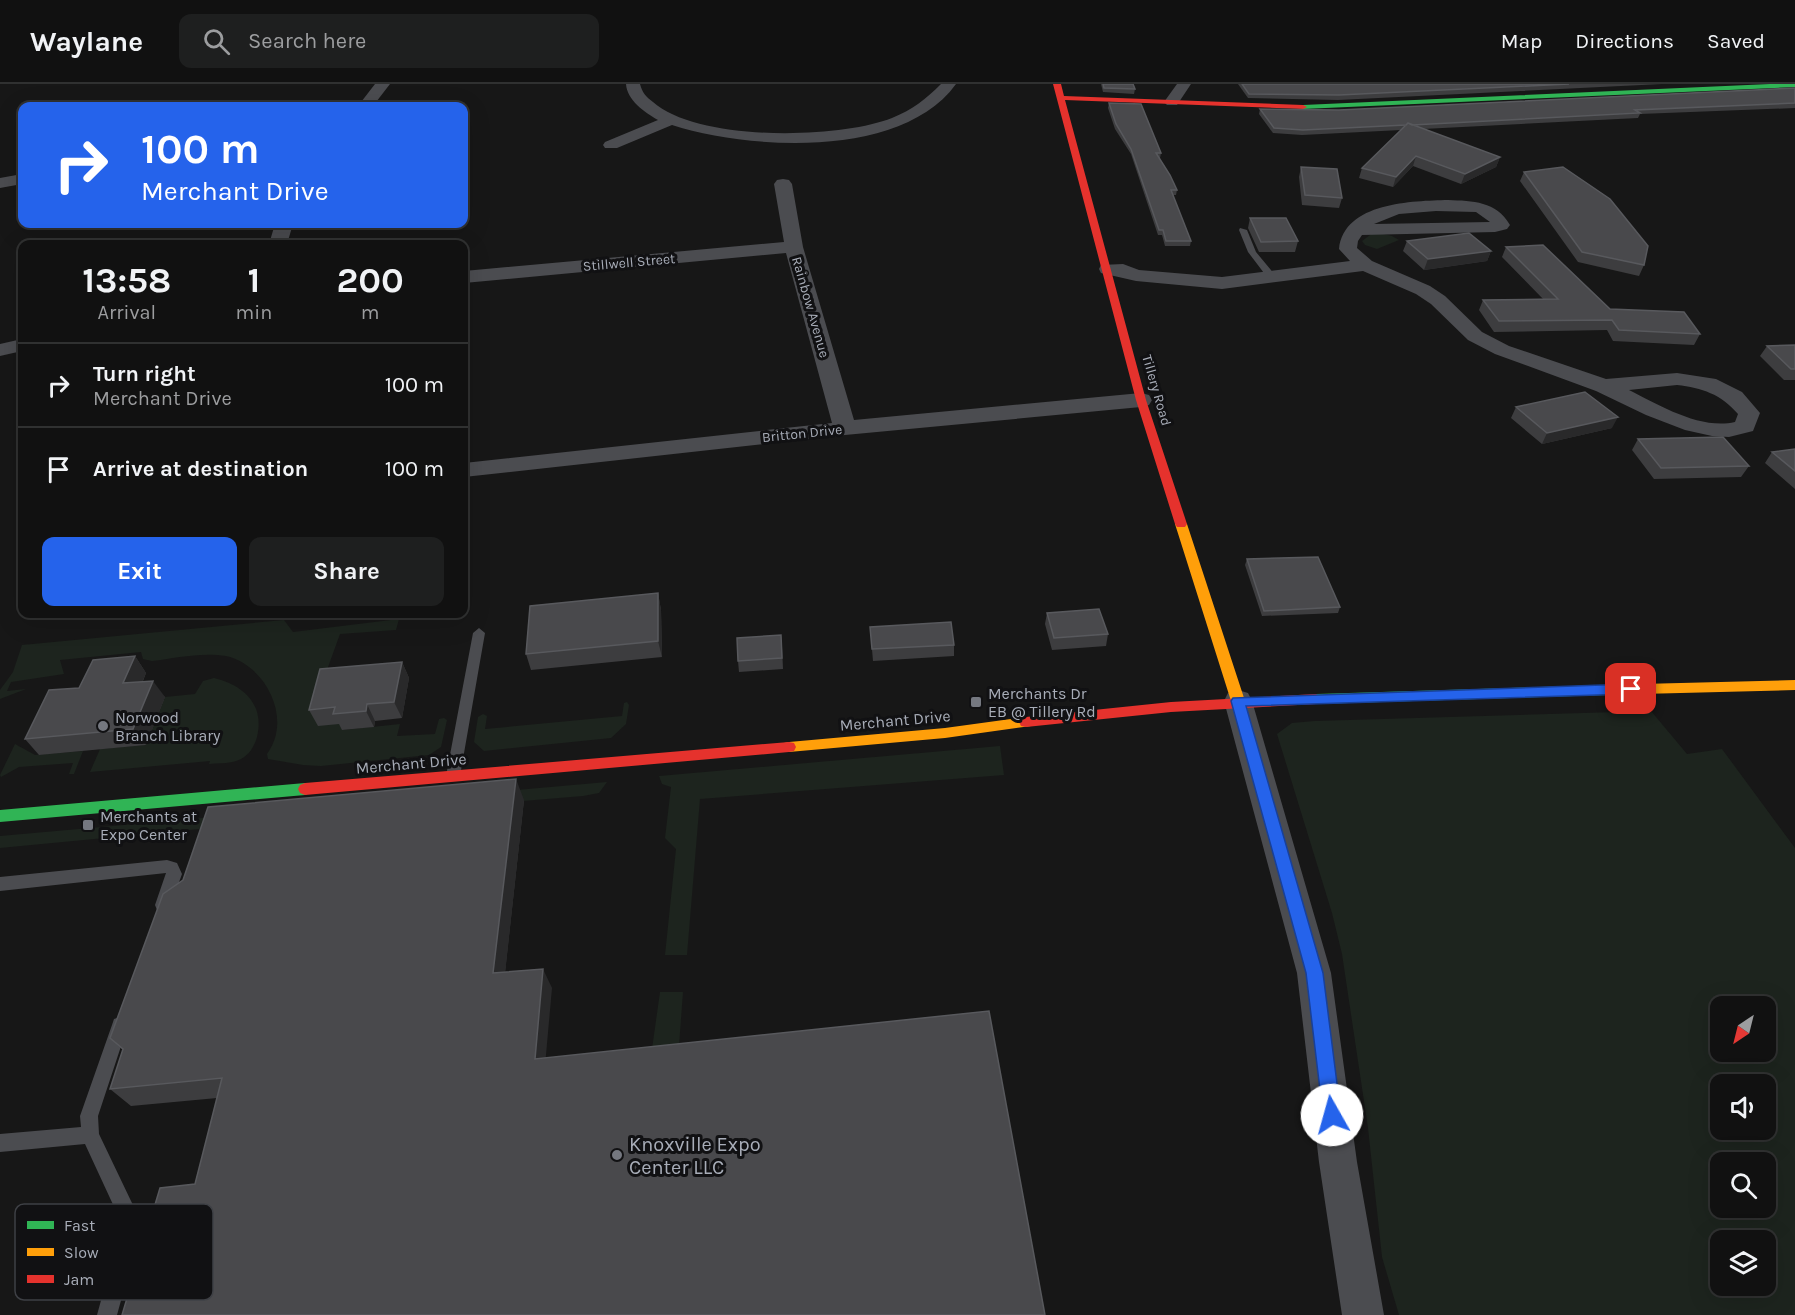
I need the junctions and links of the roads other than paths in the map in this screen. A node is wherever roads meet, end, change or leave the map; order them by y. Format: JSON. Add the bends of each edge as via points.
{"nodes":[{"id":1,"x":383,"y":84,"type":"edge"},
{"id":2,"x":633,"y":84,"type":"edge"},
{"id":3,"x":949,"y":84,"type":"edge"},
{"id":4,"x":1057,"y":84,"type":"edge"},
{"id":5,"x":1184,"y":84,"type":"edge"},
{"id":6,"x":1795,"y":85,"type":"edge"},
{"id":7,"x":1061,"y":98,"type":"junction"},
{"id":8,"x":368,"y":102,"type":"edge"},
{"id":9,"x":1172,"y":102,"type":"junction"},
{"id":10,"x":670,"y":120,"type":"junction"},
{"id":11,"x":611,"y":145,"type":"dead end"},
{"id":12,"x":18,"y":180,"type":"edge"},
{"id":13,"x":0,"y":183,"type":"edge"},
{"id":14,"x":783,"y":184,"type":"dead end"},
{"id":15,"x":1243,"y":230,"type":"dead end"},
{"id":16,"x":1357,"y":231,"type":"junction"},
{"id":17,"x":794,"y":246,"type":"junction"},
{"id":18,"x":1365,"y":265,"type":"junction"},
{"id":19,"x":1115,"y":269,"type":"junction"},
{"id":20,"x":1264,"y":276,"type":"junction"},
{"id":21,"x":468,"y":277,"type":"edge"},
{"id":22,"x":18,"y":346,"type":"edge"},
{"id":23,"x":0,"y":350,"type":"edge"},
{"id":24,"x":1604,"y":386,"type":"junction"},
{"id":25,"x":1141,"y":400,"type":"junction"},
{"id":26,"x":845,"y":428,"type":"junction"},
{"id":27,"x":468,"y":470,"type":"edge"},
{"id":28,"x":478,"y":633,"type":"dead end"},
{"id":29,"x":1795,"y":685,"type":"edge"},
{"id":30,"x":1238,"y":701,"type":"junction"},
{"id":31,"x":453,"y":776,"type":"junction"},
{"id":32,"x":0,"y":816,"type":"edge"},
{"id":33,"x":0,"y":884,"type":"edge"},
{"id":34,"x":156,"y":924,"type":"edge"},
{"id":35,"x":125,"y":1010,"type":"edge"},
{"id":36,"x":90,"y":1135,"type":"junction"},
{"id":37,"x":0,"y":1143,"type":"edge"},
{"id":38,"x":123,"y":1204,"type":"edge"},
{"id":39,"x":111,"y":1300,"type":"edge"},
{"id":40,"x":107,"y":1315,"type":"edge"},
{"id":41,"x":1363,"y":1315,"type":"edge"}],
"edges":[{"from":1,"to":8,"type":"street"},
{"from":2,"to":10,"type":"street","via":[[634,92],[650,109]]},
{"from":3,"to":10,"type":"street","via":[[938,99],[922,109],[862,132],[803,139],[746,137]]},
{"from":4,"to":7,"type":"street","name":"Tillery Road"},
{"from":5,"to":9,"type":"street"},
{"from":6,"to":9,"type":"street","via":[[1368,106]]},
{"from":7,"to":9,"type":"street"},
{"from":7,"to":19,"type":"street","name":"Tillery Road"},
{"from":10,"to":11,"type":"street"},
{"from":12,"to":13,"type":"street"},
{"from":14,"to":17,"type":"street","name":"Rainbow Avenue"},
{"from":15,"to":20,"type":"lane"},
{"from":16,"to":16,"type":"street","via":[[1364,222],[1380,215],[1420,206],[1477,207],[1489,211],[1501,223],[1495,227]]},
{"from":16,"to":18,"type":"street","via":[[1349,240],[1348,249]]},
{"from":17,"to":21,"type":"street","name":"Stillwell Street"},
{"from":17,"to":26,"type":"street","name":"Rainbow Avenue"},
{"from":18,"to":20,"type":"street"},
{"from":18,"to":24,"type":"street","via":[[1423,290],[1475,336],[1502,350]]},
{"from":19,"to":20,"type":"street","via":[[1136,275],[1222,283]]},
{"from":19,"to":25,"type":"street","name":"Tillery Road"},
{"from":22,"to":23,"type":"street"},
{"from":24,"to":24,"type":"street","via":[[1667,416],[1717,430],[1745,426],[1749,413],[1736,397],[1695,380]]},
{"from":25,"to":26,"type":"street","name":"Britton Drive"},
{"from":25,"to":30,"type":"street","name":"Tillery Road"},
{"from":26,"to":27,"type":"street","name":"Britton Drive"},
{"from":28,"to":31,"type":"lane"},
{"from":29,"to":30,"type":"street","name":"Merchant Drive"},
{"from":30,"to":31,"type":"street","name":"Merchant Drive","via":[[1090,714],[945,733]]},
{"from":30,"to":41,"type":"street","via":[[1314,973],[1338,1162]]},
{"from":31,"to":32,"type":"street","name":"Merchant Drive"},
{"from":33,"to":34,"type":"lane","via":[[167,866],[174,874]]},
{"from":35,"to":36,"type":"lane","via":[[89,1116]]},
{"from":36,"to":37,"type":"lane"},
{"from":36,"to":38,"type":"lane"},
{"from":39,"to":40,"type":"lane"}]}
